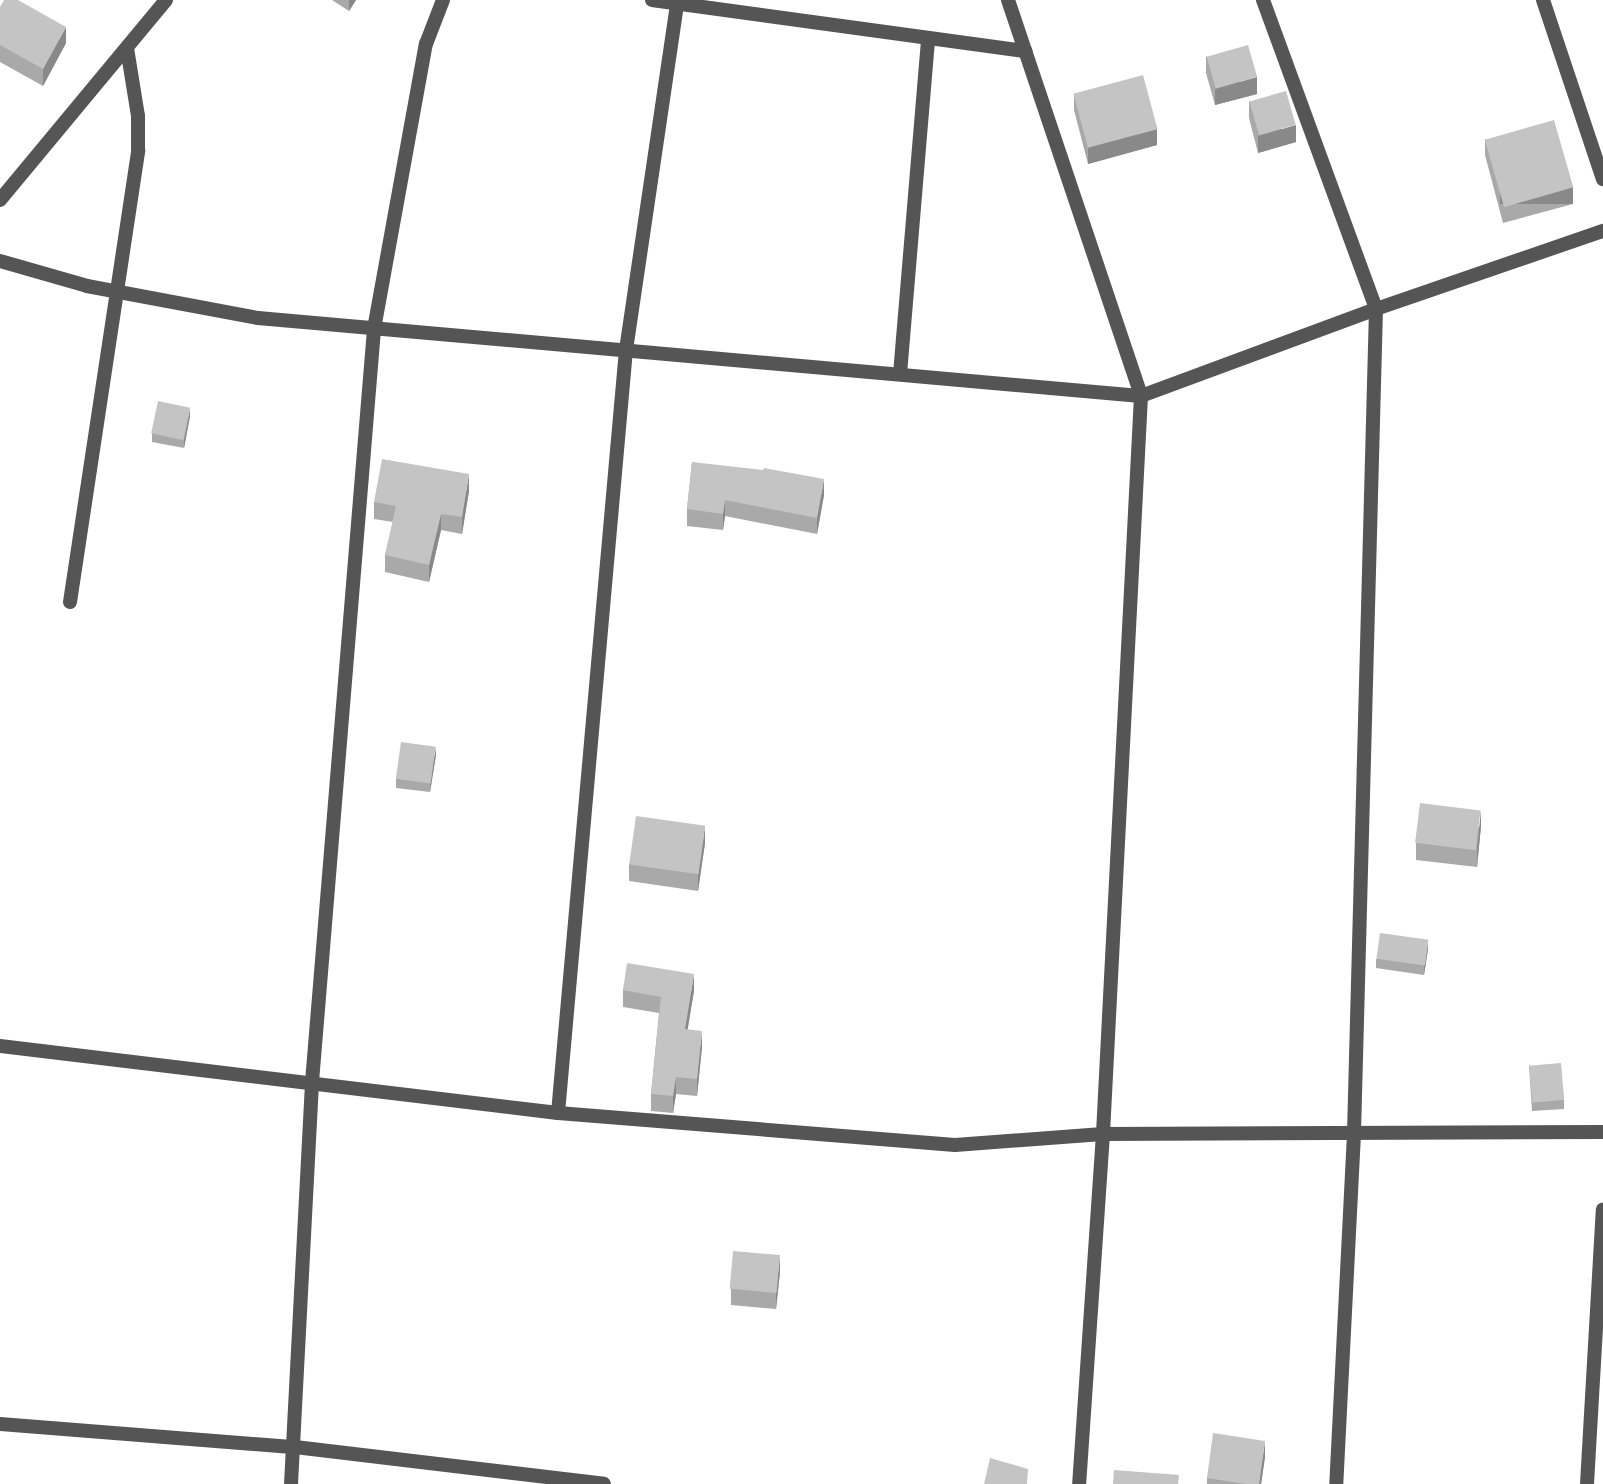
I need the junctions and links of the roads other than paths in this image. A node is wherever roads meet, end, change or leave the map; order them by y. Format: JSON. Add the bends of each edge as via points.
{"nodes":[{"id":1,"x":166,"y":0,"type":"edge"},
{"id":2,"x":443,"y":0,"type":"edge"},
{"id":3,"x":653,"y":0,"type":"edge"},
{"id":4,"x":1008,"y":0,"type":"edge"},
{"id":5,"x":1263,"y":0,"type":"edge"},
{"id":6,"x":1543,"y":0,"type":"edge"},
{"id":7,"x":677,"y":5,"type":"junction"},
{"id":8,"x":928,"y":38,"type":"junction"},
{"id":9,"x":127,"y":48,"type":"junction"},
{"id":10,"x":1026,"y":51,"type":"junction"},
{"id":11,"x":1603,"y":179,"type":"edge"},
{"id":12,"x":0,"y":200,"type":"edge"},
{"id":13,"x":1603,"y":231,"type":"edge"},
{"id":14,"x":0,"y":261,"type":"edge"},
{"id":15,"x":116,"y":291,"type":"junction"},
{"id":16,"x":1376,"y":309,"type":"junction"},
{"id":17,"x":374,"y":329,"type":"junction"},
{"id":18,"x":626,"y":350,"type":"junction"},
{"id":19,"x":900,"y":374,"type":"junction"},
{"id":20,"x":1141,"y":396,"type":"junction"},
{"id":21,"x":70,"y":602,"type":"dead end"},
{"id":22,"x":0,"y":1046,"type":"edge"},
{"id":23,"x":312,"y":1082,"type":"junction"},
{"id":24,"x":558,"y":1113,"type":"junction"},
{"id":25,"x":1603,"y":1132,"type":"edge"},
{"id":26,"x":1354,"y":1133,"type":"junction"},
{"id":27,"x":1103,"y":1134,"type":"junction"},
{"id":28,"x":1603,"y":1209,"type":"edge"},
{"id":29,"x":0,"y":1424,"type":"edge"},
{"id":30,"x":295,"y":1447,"type":"junction"},
{"id":31,"x":291,"y":1484,"type":"edge"},
{"id":32,"x":604,"y":1484,"type":"edge"},
{"id":33,"x":1079,"y":1484,"type":"edge"},
{"id":34,"x":1336,"y":1484,"type":"edge"},
{"id":35,"x":1587,"y":1484,"type":"edge"}],
"edges":[{"from":1,"to":9,"type":"street"},
{"from":2,"to":17,"type":"street","via":[[426,44]]},
{"from":3,"to":7,"type":"street"},
{"from":4,"to":10,"type":"street"},
{"from":5,"to":16,"type":"street"},
{"from":6,"to":11,"type":"street"},
{"from":7,"to":8,"type":"street"},
{"from":7,"to":18,"type":"street"},
{"from":8,"to":10,"type":"street"},
{"from":8,"to":19,"type":"street"},
{"from":9,"to":12,"type":"street"},
{"from":9,"to":15,"type":"street","via":[[138,116],[138,150]]},
{"from":10,"to":20,"type":"street"},
{"from":13,"to":16,"type":"street"},
{"from":14,"to":15,"type":"street"},
{"from":15,"to":17,"type":"street","via":[[258,318]]},
{"from":15,"to":21,"type":"street"},
{"from":16,"to":20,"type":"street"},
{"from":16,"to":26,"type":"street"},
{"from":17,"to":18,"type":"street"},
{"from":17,"to":23,"type":"street"},
{"from":18,"to":19,"type":"street"},
{"from":18,"to":24,"type":"street"},
{"from":19,"to":20,"type":"street"},
{"from":20,"to":27,"type":"street"},
{"from":22,"to":23,"type":"street"},
{"from":23,"to":24,"type":"street"},
{"from":23,"to":30,"type":"street"},
{"from":24,"to":27,"type":"street","via":[[955,1145]]},
{"from":25,"to":26,"type":"street"},
{"from":26,"to":27,"type":"street"},
{"from":26,"to":34,"type":"street"},
{"from":27,"to":33,"type":"street"},
{"from":28,"to":35,"type":"street"},
{"from":29,"to":30,"type":"street"},
{"from":30,"to":31,"type":"street"},
{"from":30,"to":32,"type":"street"}]}
